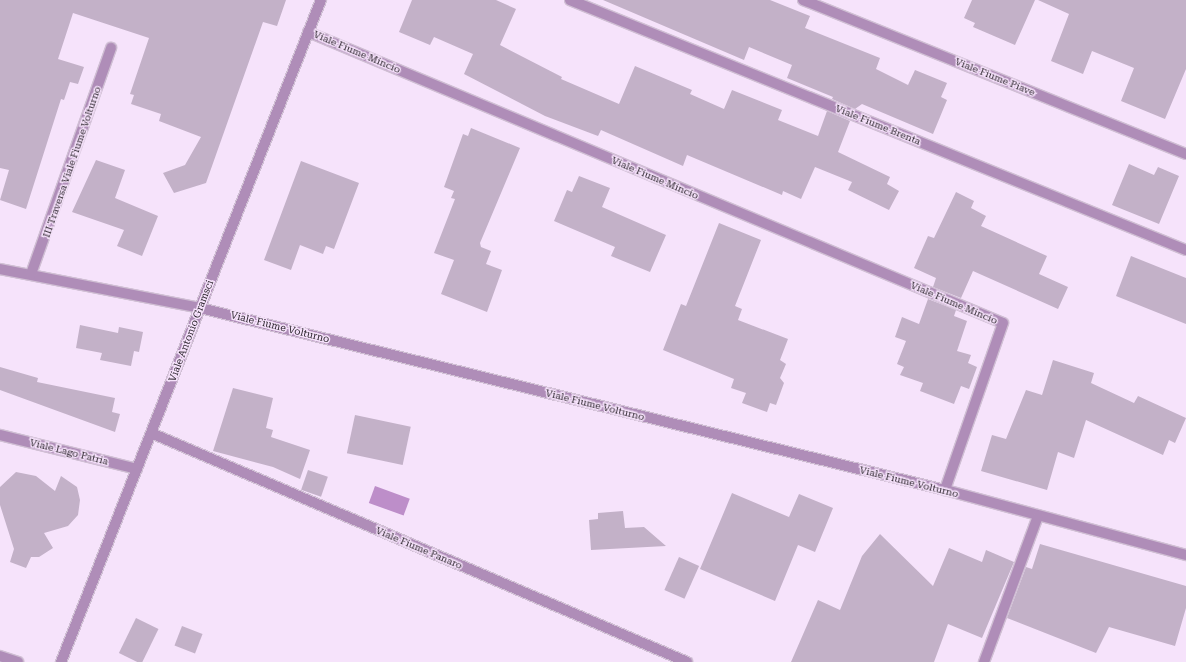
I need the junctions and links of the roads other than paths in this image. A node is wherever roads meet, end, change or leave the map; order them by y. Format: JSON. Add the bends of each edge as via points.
{"nodes":[{"id":1,"x":321,"y":0,"type":"edge"},
{"id":2,"x":570,"y":0,"type":"edge"},
{"id":3,"x":803,"y":0,"type":"edge"},
{"id":4,"x":308,"y":32,"type":"junction"},
{"id":5,"x":111,"y":48,"type":"dead end"},
{"id":6,"x":1186,"y":154,"type":"edge"},
{"id":7,"x":1186,"y":250,"type":"edge"},
{"id":8,"x":0,"y":269,"type":"edge"},
{"id":9,"x":31,"y":274,"type":"junction"},
{"id":10,"x":200,"y":308,"type":"junction"},
{"id":11,"x":151,"y":433,"type":"junction"},
{"id":12,"x":0,"y":435,"type":"edge"},
{"id":13,"x":137,"y":470,"type":"junction"},
{"id":14,"x":945,"y":490,"type":"junction"},
{"id":15,"x":1038,"y":516,"type":"junction"},
{"id":16,"x":1186,"y":555,"type":"edge"},
{"id":17,"x":0,"y":656,"type":"edge"},
{"id":18,"x":18,"y":662,"type":"edge"},
{"id":19,"x":62,"y":662,"type":"edge"},
{"id":20,"x":687,"y":662,"type":"edge"},
{"id":21,"x":984,"y":662,"type":"edge"}],
"edges":[{"from":1,"to":4,"type":"street","name":"Viale Antonio Gramsci"},
{"from":2,"to":7,"type":"street","name":"Viale Fiume Brenta"},
{"from":3,"to":6,"type":"street","name":"Viale Fiume Piave"},
{"from":4,"to":10,"type":"street","name":"Viale Antonio Gramsci"},
{"from":4,"to":14,"type":"street","name":"Viale Fiume Mincio","via":[[1003,323]]},
{"from":5,"to":9,"type":"street","name":"III Traversa Viale Fiume Volturno"},
{"from":8,"to":9,"type":"street","name":"Viale Fiume Volturno"},
{"from":9,"to":10,"type":"street","name":"Viale Fiume Volturno"},
{"from":10,"to":11,"type":"street","name":"Viale Antonio Gramsci"},
{"from":10,"to":14,"type":"street","name":"Viale Fiume Volturno"},
{"from":11,"to":13,"type":"street","name":"Viale Antonio Gramsci"},
{"from":11,"to":20,"type":"street","name":"Viale Fiume Panaro"},
{"from":12,"to":13,"type":"street","name":"Viale Lago Patria"},
{"from":13,"to":19,"type":"street","name":"Viale Antonio Gramsci"},
{"from":14,"to":15,"type":"street","name":"Viale Fiume Volturno"},
{"from":15,"to":16,"type":"street","name":"Viale Fiume Volturno"},
{"from":15,"to":21,"type":"street"},
{"from":17,"to":18,"type":"street"}]}
